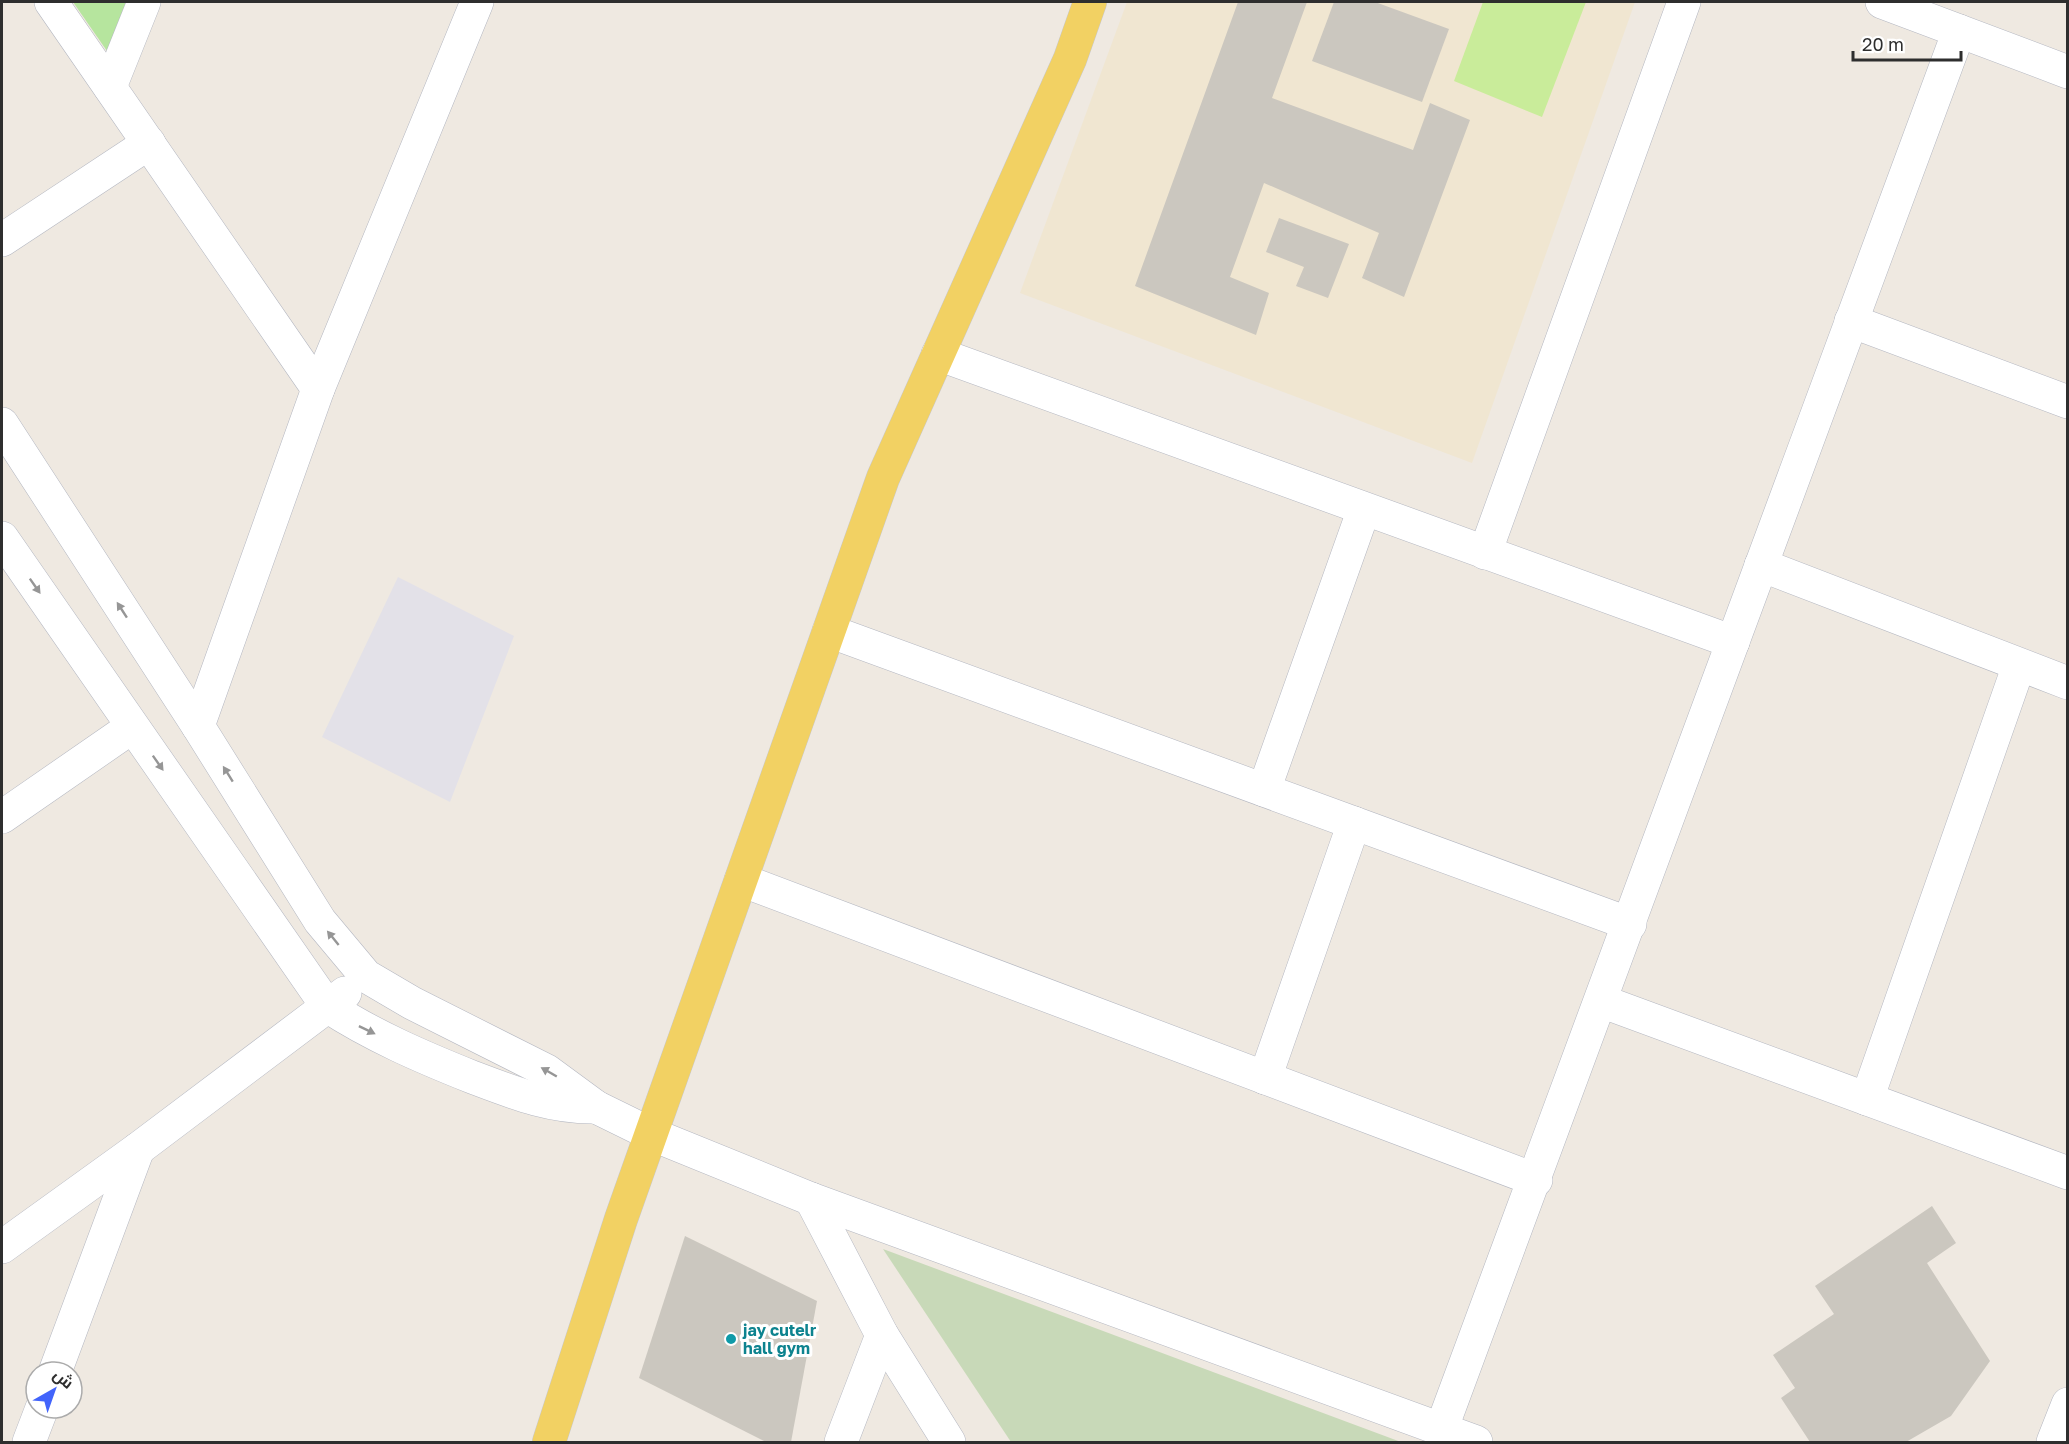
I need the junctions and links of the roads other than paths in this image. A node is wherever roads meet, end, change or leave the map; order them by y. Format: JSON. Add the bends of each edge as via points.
{"nodes":[{"id":1,"x":51,"y":2,"type":"edge"},
{"id":2,"x":144,"y":2,"type":"edge"},
{"id":3,"x":477,"y":2,"type":"edge"},
{"id":4,"x":1090,"y":2,"type":"edge"},
{"id":5,"x":1684,"y":2,"type":"edge"},
{"id":6,"x":1882,"y":2,"type":"edge"},
{"id":7,"x":1959,"y":31,"type":"junction"},
{"id":8,"x":2067,"y":72,"type":"edge"},
{"id":9,"x":110,"y":87,"type":"junction"},
{"id":10,"x":149,"y":143,"type":"junction"},
{"id":11,"x":2,"y":240,"type":"edge"},
{"id":12,"x":1851,"y":321,"type":"junction"},
{"id":13,"x":938,"y":354,"type":"junction"},
{"id":14,"x":318,"y":389,"type":"junction"},
{"id":15,"x":2067,"y":402,"type":"edge"},
{"id":16,"x":2,"y":424,"type":"edge"},
{"id":17,"x":1364,"y":509,"type":"junction"},
{"id":18,"x":2,"y":538,"type":"edge"},
{"id":19,"x":1485,"y":553,"type":"junction"},
{"id":20,"x":1761,"y":565,"type":"junction"},
{"id":21,"x":829,"y":631,"type":"junction"},
{"id":22,"x":1733,"y":642,"type":"junction"},
{"id":23,"x":2019,"y":664,"type":"junction"},
{"id":24,"x":2067,"y":683,"type":"edge"},
{"id":25,"x":198,"y":726,"type":"junction"},
{"id":26,"x":132,"y":727,"type":"junction"},
{"id":27,"x":1264,"y":790,"type":"junction"},
{"id":28,"x":2,"y":816,"type":"edge"},
{"id":29,"x":1354,"y":823,"type":"junction"},
{"id":30,"x":741,"y":880,"type":"junction"},
{"id":31,"x":1630,"y":924,"type":"junction"},
{"id":32,"x":366,"y":976,"type":"junction"},
{"id":33,"x":1601,"y":1001,"type":"junction"},
{"id":34,"x":327,"y":1006,"type":"junction"},
{"id":35,"x":1265,"y":1078,"type":"junction"},
{"id":36,"x":1866,"y":1099,"type":"junction"},
{"id":37,"x":597,"y":1107,"type":"junction"},
{"id":38,"x":651,"y":1134,"type":"junction"},
{"id":39,"x":138,"y":1149,"type":"junction"},
{"id":40,"x":2067,"y":1173,"type":"edge"},
{"id":41,"x":1536,"y":1180,"type":"junction"},
{"id":42,"x":811,"y":1199,"type":"junction"},
{"id":43,"x":2,"y":1247,"type":"edge"},
{"id":44,"x":882,"y":1335,"type":"junction"},
{"id":45,"x":60,"y":1360,"type":"edge"},
{"id":46,"x":2067,"y":1404,"type":"edge"},
{"id":47,"x":38,"y":1420,"type":"edge"},
{"id":48,"x":1442,"y":1430,"type":"junction"},
{"id":49,"x":29,"y":1443,"type":"edge"},
{"id":50,"x":549,"y":1443,"type":"edge"},
{"id":51,"x":841,"y":1443,"type":"edge"},
{"id":52,"x":949,"y":1443,"type":"edge"},
{"id":53,"x":1476,"y":1443,"type":"edge"},
{"id":54,"x":2053,"y":1443,"type":"edge"}],
"edges":[{"from":1,"to":9,"type":"street"},
{"from":2,"to":9,"type":"street"},
{"from":3,"to":14,"type":"street"},
{"from":4,"to":13,"type":"main road","via":[[1070,58]]},
{"from":5,"to":19,"type":"street"},
{"from":6,"to":7,"type":"street"},
{"from":7,"to":8,"type":"street"},
{"from":7,"to":12,"type":"street"},
{"from":9,"to":10,"type":"street"},
{"from":10,"to":11,"type":"street"},
{"from":10,"to":14,"type":"street"},
{"from":12,"to":15,"type":"street"},
{"from":12,"to":20,"type":"street"},
{"from":13,"to":17,"type":"street"},
{"from":13,"to":21,"type":"main road","via":[[883,478]]},
{"from":14,"to":25,"type":"street"},
{"from":25,"to":16,"type":"street","one_way":true},
{"from":17,"to":19,"type":"street"},
{"from":17,"to":27,"type":"street"},
{"from":18,"to":26,"type":"street","one_way":true},
{"from":19,"to":22,"type":"street"},
{"from":20,"to":22,"type":"street"},
{"from":20,"to":23,"type":"street"},
{"from":21,"to":27,"type":"street"},
{"from":21,"to":30,"type":"main road"},
{"from":22,"to":31,"type":"street"},
{"from":23,"to":24,"type":"street"},
{"from":23,"to":36,"type":"street"},
{"from":32,"to":25,"type":"street","one_way":true,"via":[[320,921]]},
{"from":26,"to":28,"type":"street"},
{"from":26,"to":34,"type":"street","one_way":true},
{"from":27,"to":29,"type":"street"},
{"from":29,"to":31,"type":"street"},
{"from":29,"to":35,"type":"street"},
{"from":30,"to":35,"type":"street"},
{"from":30,"to":38,"type":"main road"},
{"from":31,"to":33,"type":"street"},
{"from":32,"to":34,"type":"street"},
{"from":37,"to":32,"type":"street","one_way":true,"via":[[548,1071]]},
{"from":33,"to":36,"type":"street"},
{"from":33,"to":41,"type":"street"},
{"from":34,"to":37,"type":"street","one_way":true,"via":[[359,1027],[423,1058],[506,1090],[543,1103]]},
{"from":34,"to":39,"type":"street"},
{"from":35,"to":41,"type":"street"},
{"from":36,"to":40,"type":"street"},
{"from":37,"to":38,"type":"street"},
{"from":38,"to":42,"type":"street"},
{"from":38,"to":50,"type":"main road"},
{"from":39,"to":43,"type":"street"},
{"from":39,"to":45,"type":"street"},
{"from":41,"to":48,"type":"street"},
{"from":42,"to":44,"type":"street"},
{"from":42,"to":48,"type":"street"},
{"from":44,"to":51,"type":"street"},
{"from":44,"to":52,"type":"street"},
{"from":46,"to":54,"type":"street"},
{"from":47,"to":49,"type":"street"},
{"from":48,"to":53,"type":"street"}]}
